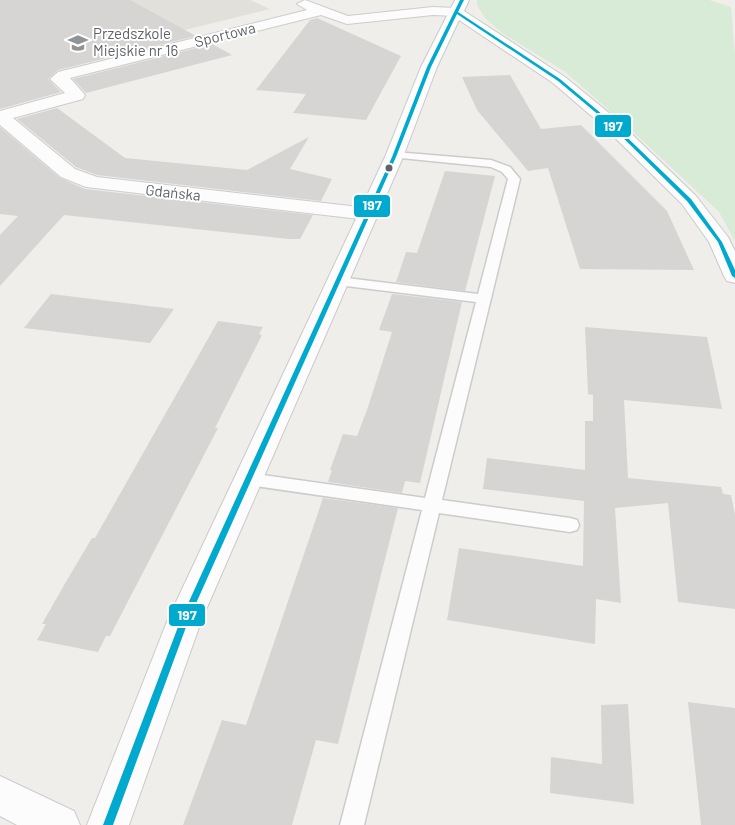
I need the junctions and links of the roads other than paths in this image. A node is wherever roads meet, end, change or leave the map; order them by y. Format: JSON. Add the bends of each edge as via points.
{"nodes":[{"id":1,"x":296,"y":0,"type":"edge"},
{"id":2,"x":459,"y":6,"type":"edge"},
{"id":3,"x":320,"y":11,"type":"junction"},
{"id":4,"x":0,"y":116,"type":"edge"},
{"id":5,"x":395,"y":155,"type":"junction"},
{"id":6,"x":368,"y":214,"type":"junction"},
{"id":7,"x":735,"y":276,"type":"edge"},
{"id":8,"x":338,"y":281,"type":"junction"},
{"id":9,"x":484,"y":299,"type":"junction"},
{"id":10,"x":248,"y":479,"type":"junction"},
{"id":11,"x":432,"y":505,"type":"junction"},
{"id":12,"x":570,"y":525,"type":"dead end"},
{"id":13,"x":0,"y":795,"type":"edge"},
{"id":14,"x":60,"y":825,"type":"edge"},
{"id":15,"x":108,"y":825,"type":"edge"},
{"id":16,"x":352,"y":825,"type":"edge"}],
"edges":[{"from":1,"to":3,"type":"street"},
{"from":2,"to":3,"type":"street","via":[[354,20]]},
{"from":2,"to":5,"type":"street","via":[[429,67]]},
{"from":2,"to":7,"type":"street","via":[[559,80],[608,121],[689,200],[720,242]]},
{"from":3,"to":4,"type":"street","name":"Sportowa","via":[[64,75],[58,79],[77,95]]},
{"from":4,"to":6,"type":"street","name":"Gdańska","via":[[68,173],[93,183]]},
{"from":5,"to":6,"type":"street"},
{"from":5,"to":9,"type":"lane","via":[[487,162],[511,173],[514,179]]},
{"from":6,"to":8,"type":"street"},
{"from":8,"to":9,"type":"lane"},
{"from":8,"to":10,"type":"street"},
{"from":9,"to":11,"type":"lane"},
{"from":10,"to":11,"type":"lane"},
{"from":10,"to":15,"type":"street","via":[[184,620]]},
{"from":11,"to":12,"type":"lane"},
{"from":11,"to":16,"type":"lane"},
{"from":13,"to":14,"type":"street"}]}
